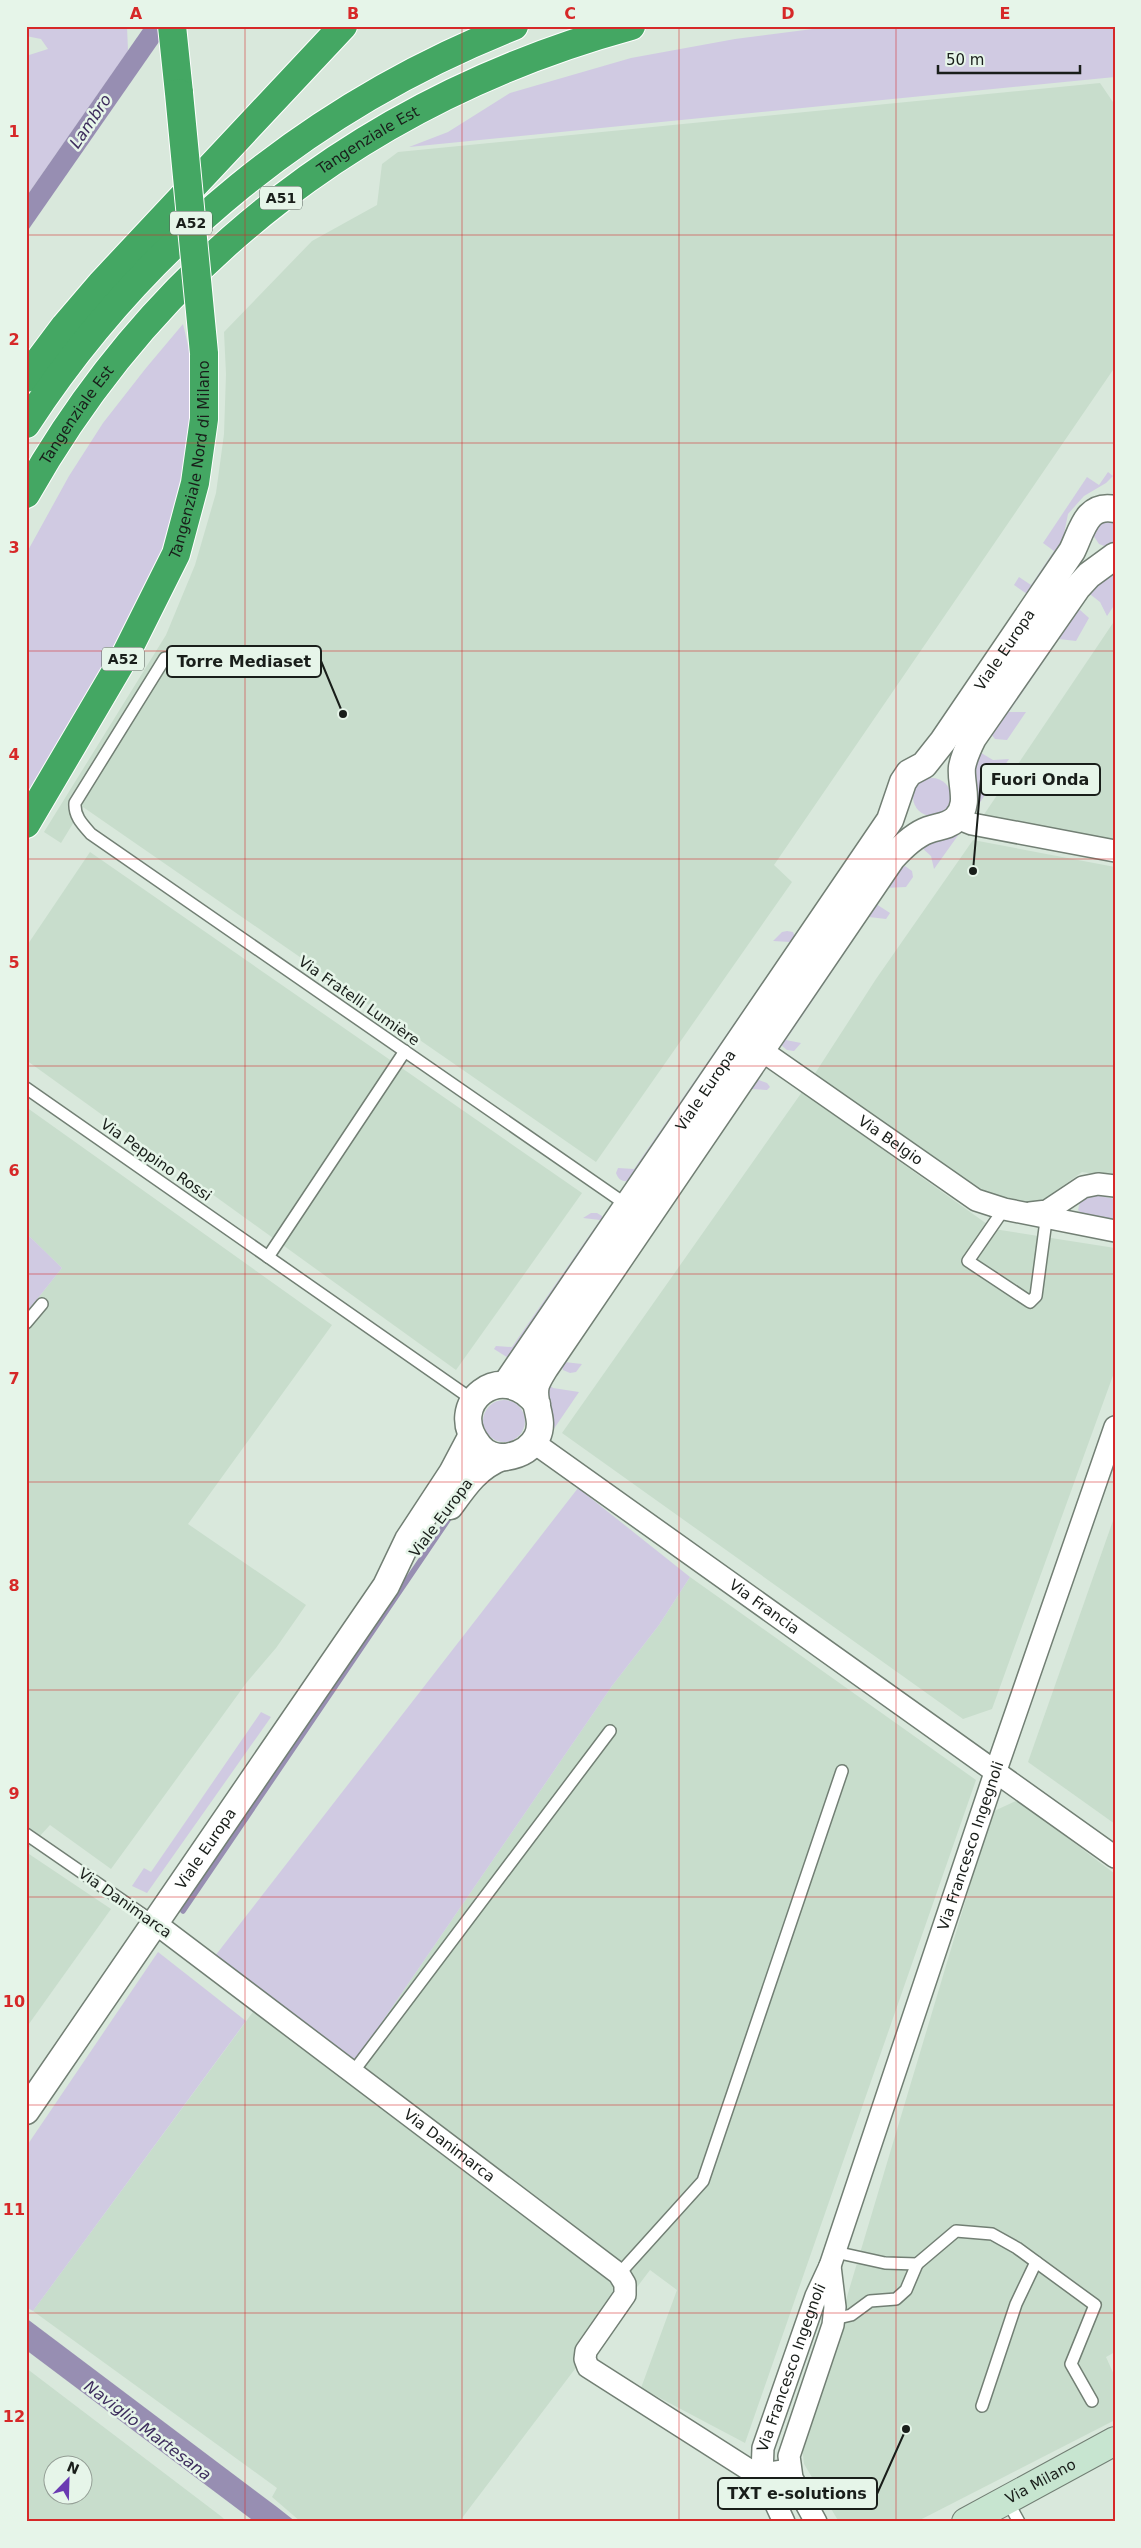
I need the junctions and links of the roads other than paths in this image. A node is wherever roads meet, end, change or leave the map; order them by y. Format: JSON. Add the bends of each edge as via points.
{"nodes":[{"id":1,"x":172,"y":26,"type":"edge"},
{"id":2,"x":343,"y":26,"type":"edge"},
{"id":3,"x":514,"y":26,"type":"edge"},
{"id":4,"x":631,"y":26,"type":"edge"},
{"id":5,"x":26,"y":378,"type":"edge"},
{"id":6,"x":26,"y":424,"type":"edge"},
{"id":7,"x":26,"y":494,"type":"edge"},
{"id":8,"x":1110,"y":502,"type":"edge"},
{"id":9,"x":1082,"y":531,"type":"junction"},
{"id":10,"x":1113,"y":557,"type":"edge"},
{"id":11,"x":165,"y":658,"type":"dead end"},
{"id":12,"x":924,"y":765,"type":"junction"},
{"id":13,"x":963,"y":786,"type":"junction"},
{"id":14,"x":900,"y":793,"type":"junction"},
{"id":15,"x":957,"y":818,"type":"junction"},
{"id":16,"x":26,"y":824,"type":"edge"},
{"id":17,"x":929,"y":829,"type":"junction"},
{"id":18,"x":1115,"y":851,"type":"edge"},
{"id":19,"x":761,"y":1050,"type":"junction"},
{"id":20,"x":405,"y":1051,"type":"junction"},
{"id":21,"x":26,"y":1088,"type":"edge"},
{"id":22,"x":1115,"y":1186,"type":"edge"},
{"id":23,"x":627,"y":1205,"type":"junction"},
{"id":24,"x":995,"y":1207,"type":"junction"},
{"id":25,"x":1040,"y":1214,"type":"junction"},
{"id":26,"x":1115,"y":1231,"type":"edge"},
{"id":27,"x":268,"y":1257,"type":"junction"},
{"id":28,"x":42,"y":1304,"type":"dead end"},
{"id":29,"x":26,"y":1323,"type":"edge"},
{"id":30,"x":506,"y":1384,"type":"junction"},
{"id":31,"x":473,"y":1400,"type":"junction"},
{"id":32,"x":536,"y":1404,"type":"junction"},
{"id":33,"x":1115,"y":1427,"type":"edge"},
{"id":34,"x":471,"y":1437,"type":"junction"},
{"id":35,"x":533,"y":1442,"type":"junction"},
{"id":36,"x":502,"y":1457,"type":"junction"},
{"id":37,"x":386,"y":1586,"type":"junction"},
{"id":38,"x":610,"y":1731,"type":"dead end"},
{"id":39,"x":842,"y":1772,"type":"dead end"},
{"id":40,"x":995,"y":1773,"type":"junction"},
{"id":41,"x":26,"y":1834,"type":"edge"},
{"id":42,"x":1115,"y":1857,"type":"edge"},
{"id":43,"x":154,"y":1923,"type":"junction"},
{"id":44,"x":353,"y":2072,"type":"junction"},
{"id":45,"x":26,"y":2111,"type":"edge"},
{"id":46,"x":833,"y":2259,"type":"junction"},
{"id":47,"x":1036,"y":2262,"type":"junction"},
{"id":48,"x":917,"y":2264,"type":"junction"},
{"id":49,"x":619,"y":2274,"type":"junction"},
{"id":50,"x":834,"y":2319,"type":"junction"},
{"id":51,"x":1092,"y":2401,"type":"dead end"},
{"id":52,"x":982,"y":2406,"type":"dead end"},
{"id":53,"x":1115,"y":2441,"type":"edge"},
{"id":54,"x":789,"y":2470,"type":"junction"},
{"id":55,"x":762,"y":2474,"type":"junction"},
{"id":56,"x":1013,"y":2511,"type":"edge"},
{"id":57,"x":784,"y":2522,"type":"edge"},
{"id":58,"x":816,"y":2522,"type":"edge"},
{"id":59,"x":966,"y":2522,"type":"edge"}],
"edges":[{"from":1,"to":16,"type":"highway","name":"Tangenziale Nord di Milano","number":"A52","bridge":true,"via":[[204,353],[204,419],[196,474],[176,554],[126,654]]},
{"from":2,"to":5,"type":"highway","via":[[101,284]]},
{"from":3,"to":6,"type":"highway","number":"A51","via":[[444,56],[372,94],[303,137],[238,186],[121,298],[70,361]]},
{"from":4,"to":7,"type":"highway","name":"Tangenziale Est","number":"A51","via":[[532,58],[460,88],[368,138],[282,197],[202,265],[131,342],[83,404]]},
{"from":8,"to":9,"type":"street","name":"Viale Europa","via":[[1086,518]]},
{"from":9,"to":10,"type":"street","name":"Viale Europa","via":[[1083,540],[1091,552]]},
{"from":9,"to":12,"type":"street","name":"Viale Europa","via":[[1035,607]]},
{"from":10,"to":13,"type":"street","name":"Viale Europa","via":[[1077,588],[973,738],[964,760]]},
{"from":11,"to":20,"type":"lane","name":"Via Fratelli Lumière","via":[[75,803],[77,817],[91,834]]},
{"from":12,"to":13,"type":"street","via":[[937,764],[951,770]]},
{"from":12,"to":14,"type":"street","name":"Viale Europa","via":[[909,773]]},
{"from":13,"to":15,"type":"street","name":"Viale Europa","via":[[964,803]]},
{"from":14,"to":17,"type":"street","via":[[902,808],[911,822]]},
{"from":14,"to":23,"type":"street","name":"Viale Europa","via":[[890,820]]},
{"from":15,"to":17,"type":"street","name":"Viale Europa","via":[[944,827]]},
{"from":15,"to":18,"type":"street","via":[[972,824]]},
{"from":17,"to":19,"type":"street","name":"Viale Europa","via":[[916,836],[892,858]]},
{"from":19,"to":24,"type":"street","name":"Via Belgio"},
{"from":19,"to":32,"type":"street","name":"Viale Europa","via":[[545,1368],[536,1384]]},
{"from":20,"to":23,"type":"lane","name":"Via Fratelli Lumière"},
{"from":20,"to":27,"type":"lane"},
{"from":21,"to":27,"type":"lane","name":"Via Peppino Rossi"},
{"from":22,"to":25,"type":"street","via":[[1098,1184],[1083,1187]]},
{"from":23,"to":30,"type":"street","name":"Viale Europa"},
{"from":24,"to":25,"type":"street","name":"Via Belgio"},
{"from":24,"to":25,"type":"lane","via":[[968,1262],[1030,1302],[1036,1296]]},
{"from":25,"to":26,"type":"street","name":"Via Belgio"},
{"from":27,"to":31,"type":"lane","name":"Via Peppino Rossi"},
{"from":28,"to":29,"type":"lane"},
{"from":30,"to":31,"type":"street","via":[[482,1391]]},
{"from":30,"to":32,"type":"street","via":[[523,1390]]},
{"from":31,"to":34,"type":"street","via":[[468,1412]]},
{"from":32,"to":35,"type":"street","name":"Viale Europa","via":[[540,1425]]},
{"from":33,"to":40,"type":"street","name":"Via Francesco Ingegnoli"},
{"from":34,"to":36,"type":"street","via":[[482,1450]]},
{"from":34,"to":37,"type":"street","name":"Viale Europa","via":[[452,1473],[408,1540]]},
{"from":35,"to":36,"type":"street","name":"Viale Europa","via":[[520,1453]]},
{"from":35,"to":40,"type":"street","name":"Via Francia"},
{"from":36,"to":37,"type":"street","name":"Viale Europa","via":[[488,1462],[466,1483],[420,1548]]},
{"from":37,"to":43,"type":"street","name":"Viale Europa"},
{"from":38,"to":44,"type":"lane"},
{"from":39,"to":49,"type":"lane","via":[[703,2181]]},
{"from":40,"to":42,"type":"street","name":"Via Francia"},
{"from":40,"to":46,"type":"street","name":"Via Francesco Ingegnoli"},
{"from":41,"to":43,"type":"lane","name":"Via Danimarca"},
{"from":43,"to":44,"type":"street","name":"Via Danimarca"},
{"from":43,"to":45,"type":"street","name":"Viale Europa"},
{"from":44,"to":49,"type":"street","name":"Via Danimarca"},
{"from":46,"to":48,"type":"lane"},
{"from":46,"to":50,"type":"street","name":"Via Francesco Ingegnoli"},
{"from":46,"to":55,"type":"street","name":"Via Francesco Ingegnoli","via":[[816,2296],[763,2448]]},
{"from":47,"to":48,"type":"lane","via":[[992,2234],[956,2231]]},
{"from":47,"to":51,"type":"lane","via":[[1095,2305],[1071,2364]]},
{"from":47,"to":52,"type":"lane","via":[[1016,2304]]},
{"from":48,"to":50,"type":"lane","via":[[906,2290],[896,2299],[870,2301],[852,2315]]},
{"from":49,"to":55,"type":"street","via":[[625,2284],[625,2295],[586,2351],[588,2367],[751,2471]]},
{"from":50,"to":54,"type":"street","name":"Via Francesco Ingegnoli","via":[[789,2456]]},
{"from":53,"to":56,"type":"main road","name":"Via Milano"},
{"from":54,"to":55,"type":"street","name":"Via Francesco Ingegnoli"},
{"from":54,"to":58,"type":"street"},
{"from":55,"to":57,"type":"street","name":"Via Francesco Ingegnoli"},
{"from":56,"to":59,"type":"main road","name":"Via Milano"}]}
